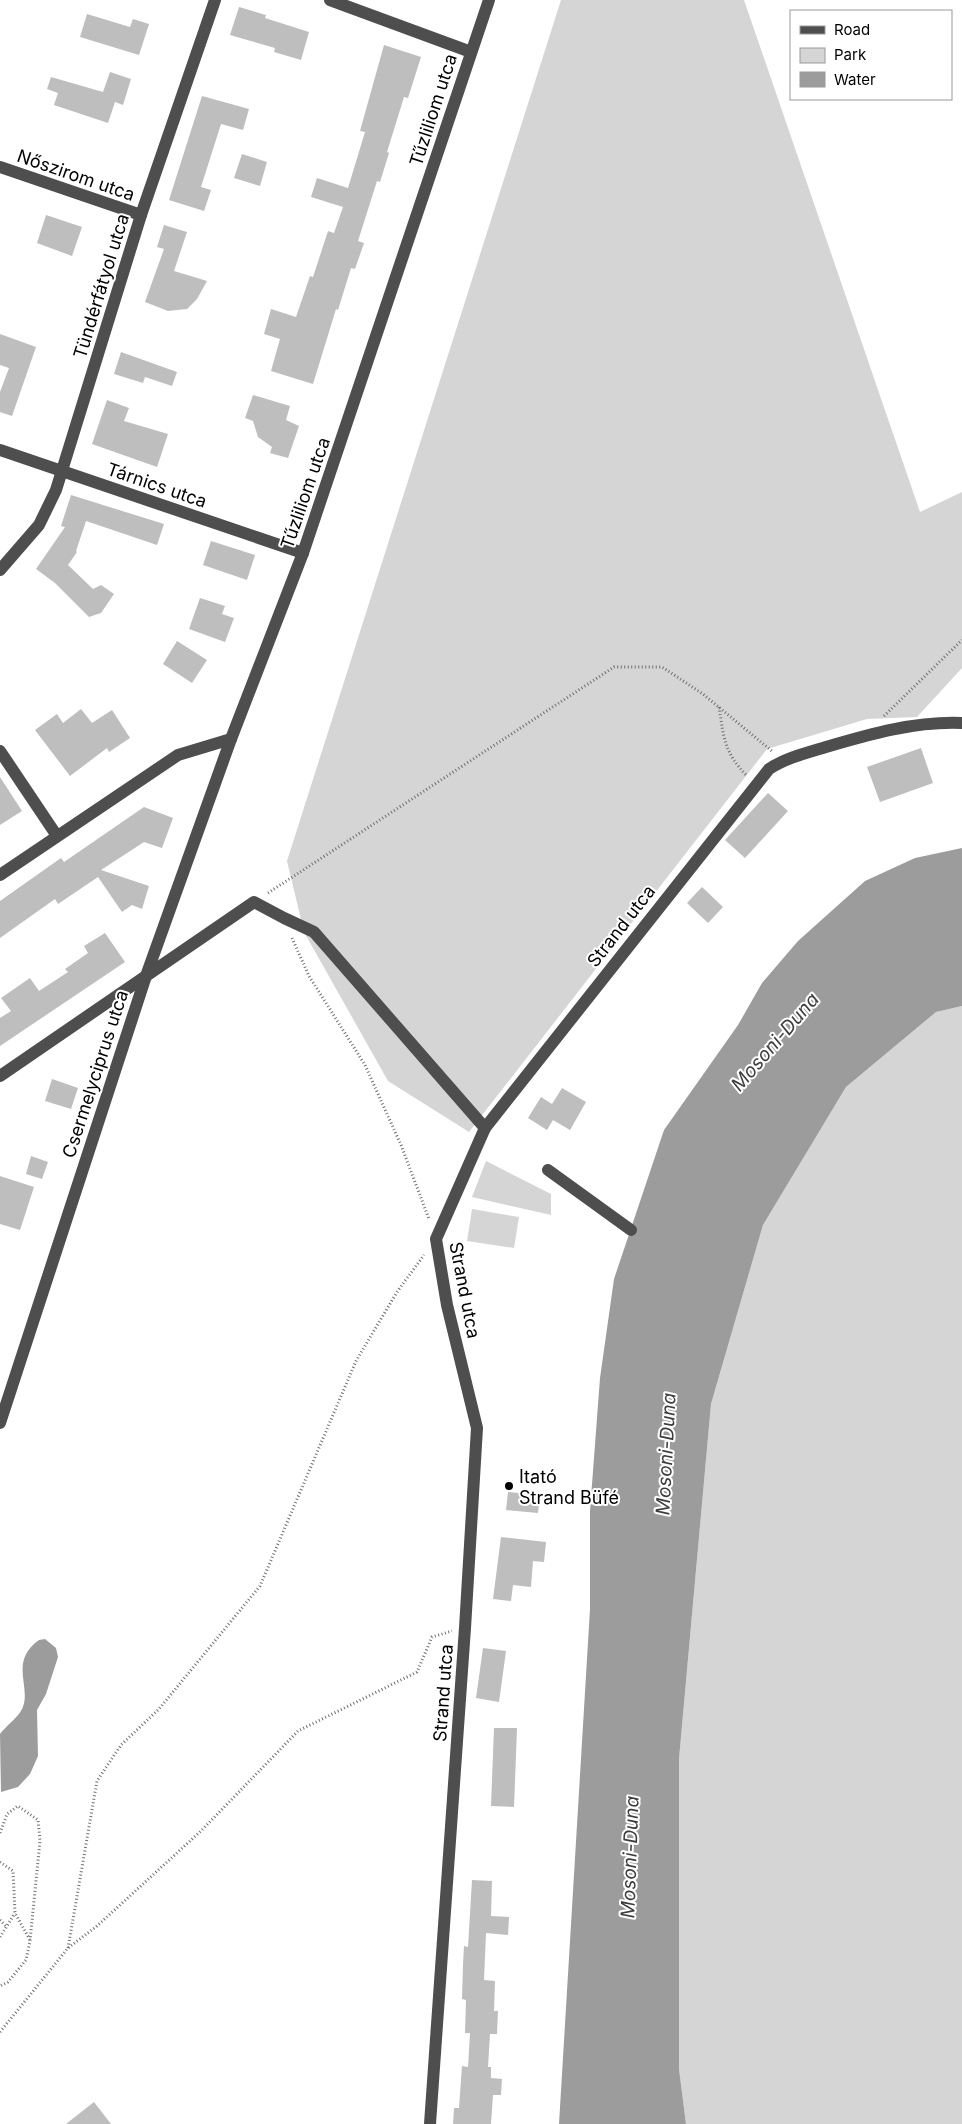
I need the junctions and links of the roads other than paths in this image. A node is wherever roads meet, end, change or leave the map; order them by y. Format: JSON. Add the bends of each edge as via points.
{"nodes":[{"id":1,"x":215,"y":0,"type":"edge"},
{"id":2,"x":330,"y":0,"type":"edge"},
{"id":3,"x":488,"y":0,"type":"edge"},
{"id":4,"x":471,"y":52,"type":"junction"},
{"id":5,"x":0,"y":167,"type":"edge"},
{"id":6,"x":141,"y":215,"type":"junction"},
{"id":7,"x":0,"y":450,"type":"edge"},
{"id":8,"x":63,"y":470,"type":"junction"},
{"id":9,"x":303,"y":553,"type":"junction"},
{"id":10,"x":0,"y":570,"type":"edge"},
{"id":11,"x":962,"y":723,"type":"edge"},
{"id":12,"x":231,"y":739,"type":"junction"},
{"id":13,"x":0,"y":751,"type":"edge"},
{"id":14,"x":57,"y":836,"type":"junction"},
{"id":15,"x":0,"y":875,"type":"edge"},
{"id":16,"x":146,"y":976,"type":"junction"},
{"id":17,"x":0,"y":1076,"type":"edge"},
{"id":18,"x":485,"y":1128,"type":"junction"},
{"id":19,"x":548,"y":1170,"type":"dead end"},
{"id":20,"x":631,"y":1230,"type":"dead end"},
{"id":21,"x":0,"y":1423,"type":"edge"},
{"id":22,"x":430,"y":2124,"type":"edge"}],
"edges":[{"from":1,"to":6,"type":"street","name":"Tündérfátyol utca"},
{"from":2,"to":4,"type":"street"},
{"from":3,"to":4,"type":"street","name":"Tűzliliom utca"},
{"from":4,"to":9,"type":"street","name":"Tűzliliom utca"},
{"from":5,"to":6,"type":"street","name":"Nőszirom utca"},
{"from":6,"to":8,"type":"street","name":"Tündérfátyol utca"},
{"from":7,"to":8,"type":"street","name":"Tárnics utca"},
{"from":8,"to":9,"type":"street","name":"Tárnics utca"},
{"from":8,"to":10,"type":"street","name":"Tündérfátyol utca","via":[[39,526]]},
{"from":9,"to":12,"type":"street","name":"Tűzliliom utca"},
{"from":11,"to":18,"type":"street","name":"Strand utca","via":[[936,722],[864,735],[783,760],[769,769]]},
{"from":12,"to":14,"type":"street","via":[[178,755]]},
{"from":12,"to":16,"type":"street","name":"Csermelyciprus utca"},
{"from":13,"to":14,"type":"street"},
{"from":14,"to":15,"type":"street"},
{"from":16,"to":17,"type":"street"},
{"from":16,"to":18,"type":"street","via":[[254,902],[314,932]]},
{"from":16,"to":21,"type":"street","name":"Csermelyciprus utca"},
{"from":18,"to":22,"type":"street","name":"Strand utca","via":[[436,1239],[447,1305],[477,1428]]},
{"from":19,"to":20,"type":"street"}]}
